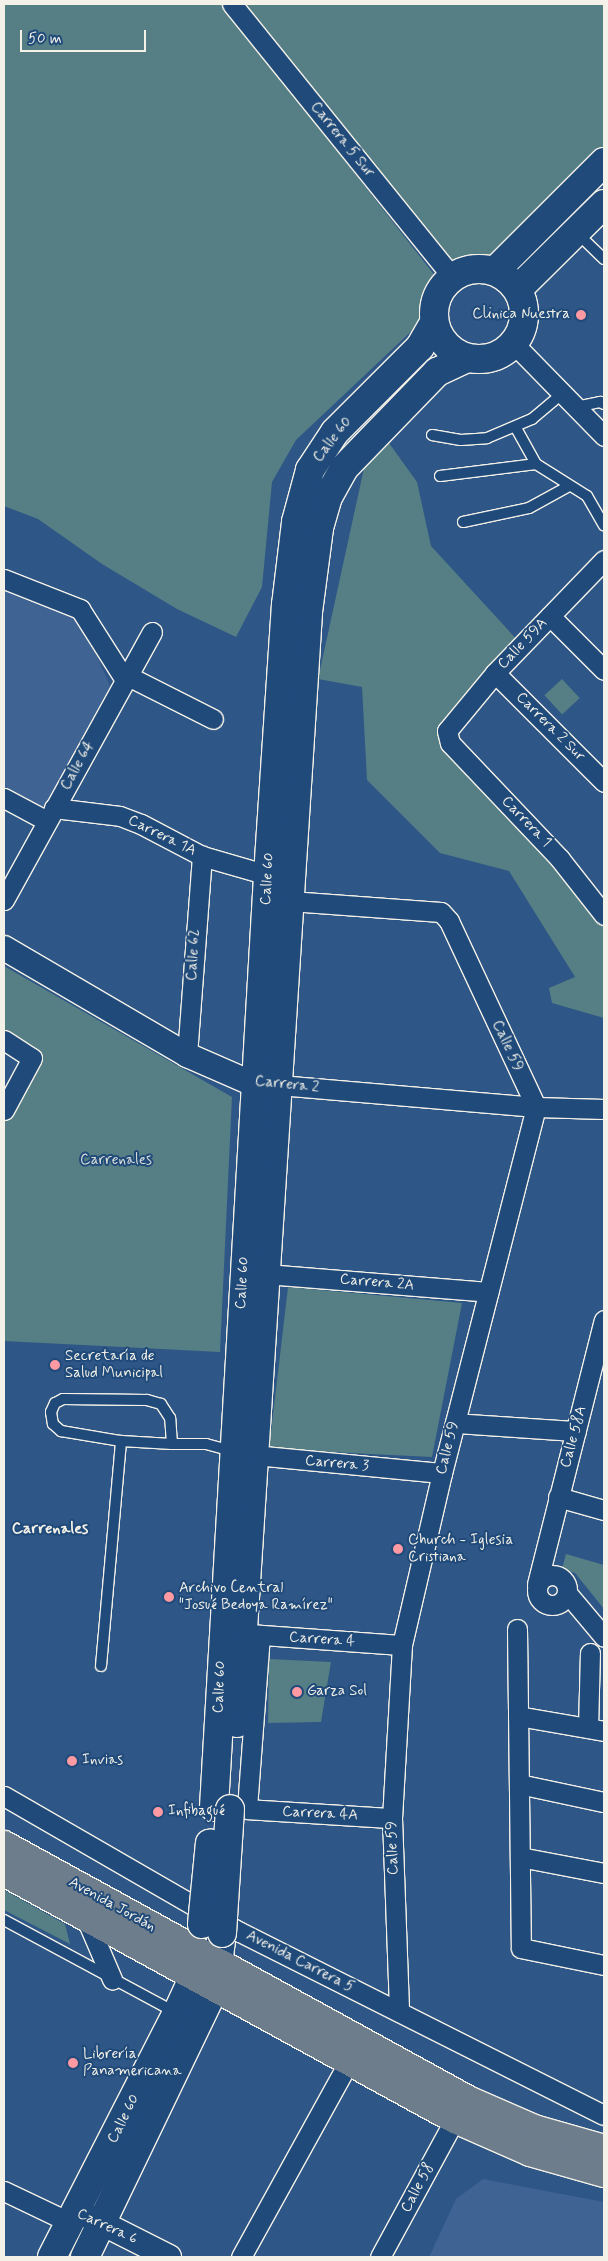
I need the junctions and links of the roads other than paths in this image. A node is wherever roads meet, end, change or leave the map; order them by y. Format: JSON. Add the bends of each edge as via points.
{"nodes":[{"id":1,"x":232,"y":4,"type":"edge"},
{"id":2,"x":604,"y":162,"type":"edge"},
{"id":3,"x":604,"y":204,"type":"edge"},
{"id":4,"x":576,"y":232,"type":"junction"},
{"id":5,"x":604,"y":260,"type":"edge"},
{"id":6,"x":495,"y":271,"type":"junction"},
{"id":7,"x":452,"y":277,"type":"junction"},
{"id":8,"x":518,"y":289,"type":"junction"},
{"id":9,"x":434,"y":323,"type":"junction"},
{"id":10,"x":514,"y":344,"type":"junction"},
{"id":11,"x":467,"y":358,"type":"junction"},
{"id":12,"x":563,"y":393,"type":"junction"},
{"id":13,"x":604,"y":404,"type":"edge"},
{"id":14,"x":576,"y":407,"type":"junction"},
{"id":15,"x":516,"y":428,"type":"junction"},
{"id":16,"x":432,"y":435,"type":"dead end"},
{"id":17,"x":604,"y":436,"type":"edge"},
{"id":18,"x":536,"y":464,"type":"junction"},
{"id":19,"x":440,"y":476,"type":"dead end"},
{"id":20,"x":569,"y":486,"type":"junction"},
{"id":21,"x":463,"y":522,"type":"dead end"},
{"id":22,"x":604,"y":526,"type":"edge"},
{"id":23,"x":604,"y":562,"type":"edge"},
{"id":24,"x":4,"y":579,"type":"edge"},
{"id":25,"x":550,"y":616,"type":"junction"},
{"id":26,"x":152,"y":632,"type":"dead end"},
{"id":27,"x":604,"y":670,"type":"edge"},
{"id":28,"x":495,"y":673,"type":"junction"},
{"id":29,"x":126,"y":678,"type":"junction"},
{"id":30,"x":212,"y":719,"type":"dead end"},
{"id":31,"x":447,"y":731,"type":"joint"},
{"id":32,"x":604,"y":782,"type":"edge"},
{"id":33,"x":4,"y":798,"type":"edge"},
{"id":34,"x":50,"y":814,"type":"junction"},
{"id":35,"x":202,"y":856,"type":"junction"},
{"id":36,"x":268,"y":875,"type":"junction"},
{"id":37,"x":4,"y":900,"type":"edge"},
{"id":38,"x":290,"y":901,"type":"junction"},
{"id":39,"x":604,"y":915,"type":"edge"},
{"id":40,"x":4,"y":948,"type":"edge"},
{"id":41,"x":4,"y":1040,"type":"edge"},
{"id":42,"x":186,"y":1055,"type":"junction"},
{"id":43,"x":268,"y":1085,"type":"junction"},
{"id":44,"x":536,"y":1107,"type":"junction"},
{"id":45,"x":604,"y":1109,"type":"edge"},
{"id":46,"x":4,"y":1110,"type":"edge"},
{"id":47,"x":266,"y":1274,"type":"junction"},
{"id":48,"x":488,"y":1292,"type":"junction"},
{"id":49,"x":604,"y":1320,"type":"edge"},
{"id":50,"x":455,"y":1423,"type":"junction"},
{"id":51,"x":576,"y":1431,"type":"junction"},
{"id":52,"x":121,"y":1441,"type":"junction"},
{"id":53,"x":172,"y":1444,"type":"junction"},
{"id":54,"x":244,"y":1454,"type":"junction"},
{"id":55,"x":442,"y":1473,"type":"junction"},
{"id":56,"x":558,"y":1497,"type":"junction"},
{"id":57,"x":604,"y":1510,"type":"edge"},
{"id":58,"x":545,"y":1555,"type":"junction"},
{"id":59,"x":554,"y":1574,"type":"junction"},
{"id":60,"x":537,"y":1584,"type":"junction"},
{"id":61,"x":561,"y":1599,"type":"junction"},
{"id":62,"x":517,"y":1629,"type":"dead end"},
{"id":63,"x":600,"y":1632,"type":"edge"},
{"id":64,"x":251,"y":1634,"type":"junction"},
{"id":65,"x":402,"y":1646,"type":"junction"},
{"id":66,"x":590,"y":1653,"type":"dead end"},
{"id":67,"x":101,"y":1666,"type":"dead end"},
{"id":68,"x":518,"y":1716,"type":"junction"},
{"id":69,"x":596,"y":1730,"type":"edge"},
{"id":70,"x":519,"y":1784,"type":"junction"},
{"id":71,"x":4,"y":1796,"type":"edge"},
{"id":72,"x":604,"y":1802,"type":"edge"},
{"id":73,"x":231,"y":1809,"type":"junction"},
{"id":74,"x":392,"y":1818,"type":"junction"},
{"id":75,"x":4,"y":1845,"type":"edge"},
{"id":76,"x":520,"y":1857,"type":"junction"},
{"id":77,"x":4,"y":1872,"type":"edge"},
{"id":78,"x":604,"y":1873,"type":"edge"},
{"id":79,"x":85,"y":1916,"type":"junction"},
{"id":80,"x":4,"y":1920,"type":"edge"},
{"id":81,"x":580,"y":1960,"type":"junction"},
{"id":82,"x":604,"y":1965,"type":"edge"},
{"id":83,"x":207,"y":1971,"type":"junction"},
{"id":84,"x":604,"y":1976,"type":"edge"},
{"id":85,"x":112,"y":1979,"type":"junction"},
{"id":86,"x":399,"y":2012,"type":"junction"},
{"id":87,"x":177,"y":2013,"type":"junction"},
{"id":88,"x":349,"y":2061,"type":"junction"},
{"id":89,"x":604,"y":2115,"type":"edge"},
{"id":90,"x":455,"y":2119,"type":"junction"},
{"id":91,"x":604,"y":2149,"type":"edge"},
{"id":92,"x":604,"y":2173,"type":"edge"},
{"id":93,"x":4,"y":2191,"type":"edge"},
{"id":94,"x":74,"y":2217,"type":"junction"},
{"id":95,"x":94,"y":2238,"type":"edge"},
{"id":96,"x":52,"y":2257,"type":"edge"},
{"id":97,"x":138,"y":2257,"type":"edge"},
{"id":98,"x":169,"y":2257,"type":"edge"},
{"id":99,"x":240,"y":2257,"type":"edge"},
{"id":100,"x":380,"y":2257,"type":"edge"}],
"edges":[{"from":1,"to":7,"type":"street","name":"Carrera 5 Sur"},
{"from":2,"to":6,"type":"main road"},
{"from":3,"to":4,"type":"main road"},
{"from":4,"to":5,"type":"lane"},
{"from":4,"to":8,"type":"main road"},
{"from":6,"to":7,"type":"main road","via":[[472,269]]},
{"from":6,"to":8,"type":"main road"},
{"from":7,"to":9,"type":"main road","via":[[436,300]]},
{"from":8,"to":10,"type":"main road","via":[[525,317]]},
{"from":9,"to":11,"type":"main road","via":[[446,346]]},
{"from":9,"to":36,"type":"main road","name":"Calle 60","via":[[420,347],[335,432],[310,470],[296,522],[286,606]]},
{"from":10,"to":11,"type":"main road","via":[[493,358]]},
{"from":10,"to":12,"type":"street"},
{"from":11,"to":38,"type":"main road","name":"Calle 60","via":[[437,372],[344,468],[328,497],[319,528],[308,612]]},
{"from":12,"to":14,"type":"street"},
{"from":12,"to":15,"type":"lane"},
{"from":13,"to":14,"type":"lane"},
{"from":14,"to":17,"type":"street"},
{"from":15,"to":16,"type":"lane","via":[[487,438],[461,440]]},
{"from":15,"to":18,"type":"lane"},
{"from":18,"to":19,"type":"lane"},
{"from":18,"to":20,"type":"lane"},
{"from":20,"to":21,"type":"lane","via":[[529,508]]},
{"from":20,"to":22,"type":"lane","via":[[587,496]]},
{"from":23,"to":25,"type":"street","name":"Calle 59A"},
{"from":24,"to":29,"type":"street","via":[[80,609]]},
{"from":25,"to":27,"type":"street"},
{"from":25,"to":28,"type":"street","name":"Calle 59A"},
{"from":26,"to":29,"type":"street","name":"Calle 64"},
{"from":28,"to":31,"type":"street","name":"Calle 59A"},
{"from":28,"to":32,"type":"street","name":"Carrera 2 Sur"},
{"from":29,"to":30,"type":"street"},
{"from":29,"to":34,"type":"street","name":"Calle 64"},
{"from":31,"to":39,"type":"street","name":"Carrera 1","via":[[450,743],[560,859]]},
{"from":33,"to":34,"type":"street","name":"Carrera 1A"},
{"from":34,"to":35,"type":"street","name":"Carrera 1A","via":[[120,816]]},
{"from":34,"to":37,"type":"street","name":"Calle 64"},
{"from":35,"to":36,"type":"street","name":"Carrera 1A"},
{"from":35,"to":42,"type":"street","name":"Calle 62"},
{"from":36,"to":43,"type":"main road","name":"Calle 60"},
{"from":38,"to":43,"type":"main road","name":"Calle 60"},
{"from":38,"to":44,"type":"street","name":"Calle 59","via":[[441,912],[449,921]]},
{"from":40,"to":42,"type":"street","name":"Carrera 2"},
{"from":41,"to":46,"type":"street","via":[[32,1058]]},
{"from":42,"to":43,"type":"street","name":"Carrera 2"},
{"from":43,"to":44,"type":"street","name":"Carrera 2"},
{"from":43,"to":47,"type":"main road","name":"Calle 60"},
{"from":43,"to":54,"type":"main road","name":"Calle 60"},
{"from":44,"to":45,"type":"street","name":"Carrera 2"},
{"from":44,"to":48,"type":"street","name":"Calle 59"},
{"from":47,"to":48,"type":"street","name":"Carrera 2A"},
{"from":47,"to":54,"type":"main road","name":"Calle 60"},
{"from":48,"to":50,"type":"street","name":"Calle 59"},
{"from":49,"to":51,"type":"street","name":"Calle 58A"},
{"from":50,"to":51,"type":"street"},
{"from":50,"to":55,"type":"street","name":"Calle 59"},
{"from":51,"to":56,"type":"street","name":"Calle 58A"},
{"from":52,"to":53,"type":"lane"},
{"from":52,"to":53,"type":"lane","via":[[61,1431],[53,1424],[51,1412],[55,1403],[72,1399],[147,1400],[161,1404],[170,1418]]},
{"from":52,"to":67,"type":"lane"},
{"from":53,"to":54,"type":"lane","via":[[206,1444]]},
{"from":54,"to":55,"type":"street","name":"Carrera 3"},
{"from":54,"to":64,"type":"main road","name":"Calle 60"},
{"from":54,"to":73,"type":"main road","name":"Calle 60"},
{"from":55,"to":65,"type":"street","name":"Calle 59"},
{"from":56,"to":57,"type":"street"},
{"from":56,"to":58,"type":"street","name":"Calle 58A"},
{"from":58,"to":59,"type":"street"},
{"from":58,"to":60,"type":"street","name":"Calle 58A"},
{"from":59,"to":60,"type":"street"},
{"from":59,"to":61,"type":"street","via":[[564,1581]]},
{"from":60,"to":61,"type":"street","via":[[540,1600]]},
{"from":61,"to":63,"type":"street"},
{"from":62,"to":68,"type":"street"},
{"from":64,"to":65,"type":"street","name":"Carrera 4"},
{"from":64,"to":73,"type":"main road","name":"Calle 60"},
{"from":65,"to":74,"type":"street","name":"Calle 59"},
{"from":66,"to":69,"type":"street"},
{"from":68,"to":69,"type":"street"},
{"from":68,"to":70,"type":"street"},
{"from":70,"to":72,"type":"street"},
{"from":70,"to":76,"type":"street"},
{"from":71,"to":86,"type":"street","name":"Avenida Carrera 5","via":[[240,1932]]},
{"from":73,"to":74,"type":"street","name":"Carrera 4A"},
{"from":73,"to":83,"type":"main road","name":"Calle 60","bridge":true},
{"from":74,"to":86,"type":"street","name":"Calle 59"},
{"from":75,"to":83,"type":"main road","name":"Avenida Jordán"},
{"from":76,"to":78,"type":"street"},
{"from":76,"to":81,"type":"street","via":[[521,1948]]},
{"from":77,"to":79,"type":"main road","name":"Avenida Jordán"},
{"from":79,"to":83,"type":"main road","name":"Avenida Jordán"},
{"from":79,"to":85,"type":"street"},
{"from":80,"to":85,"type":"lane"},
{"from":81,"to":82,"type":"street"},
{"from":81,"to":84,"type":"street"},
{"from":83,"to":87,"type":"main road","name":"Calle 60"},
{"from":83,"to":88,"type":"main road"},
{"from":83,"to":91,"type":"main road","via":[[476,2104],[534,2129]]},
{"from":83,"to":95,"type":"main road","name":"Calle 60"},
{"from":85,"to":87,"type":"lane"},
{"from":86,"to":89,"type":"street","name":"Avenida Carrera 5"},
{"from":87,"to":94,"type":"main road","name":"Calle 60"},
{"from":88,"to":90,"type":"main road"},
{"from":88,"to":99,"type":"street"},
{"from":90,"to":92,"type":"main road","via":[[530,2152]]},
{"from":90,"to":100,"type":"street","name":"Calle 58"},
{"from":93,"to":94,"type":"street","name":"Carrera 6","via":[[42,2208]]},
{"from":94,"to":95,"type":"street","name":"Carrera 6"},
{"from":94,"to":96,"type":"main road","name":"Calle 60"},
{"from":95,"to":97,"type":"street","name":"Carrera 6"},
{"from":95,"to":98,"type":"street","name":"Carrera 6"}]}
